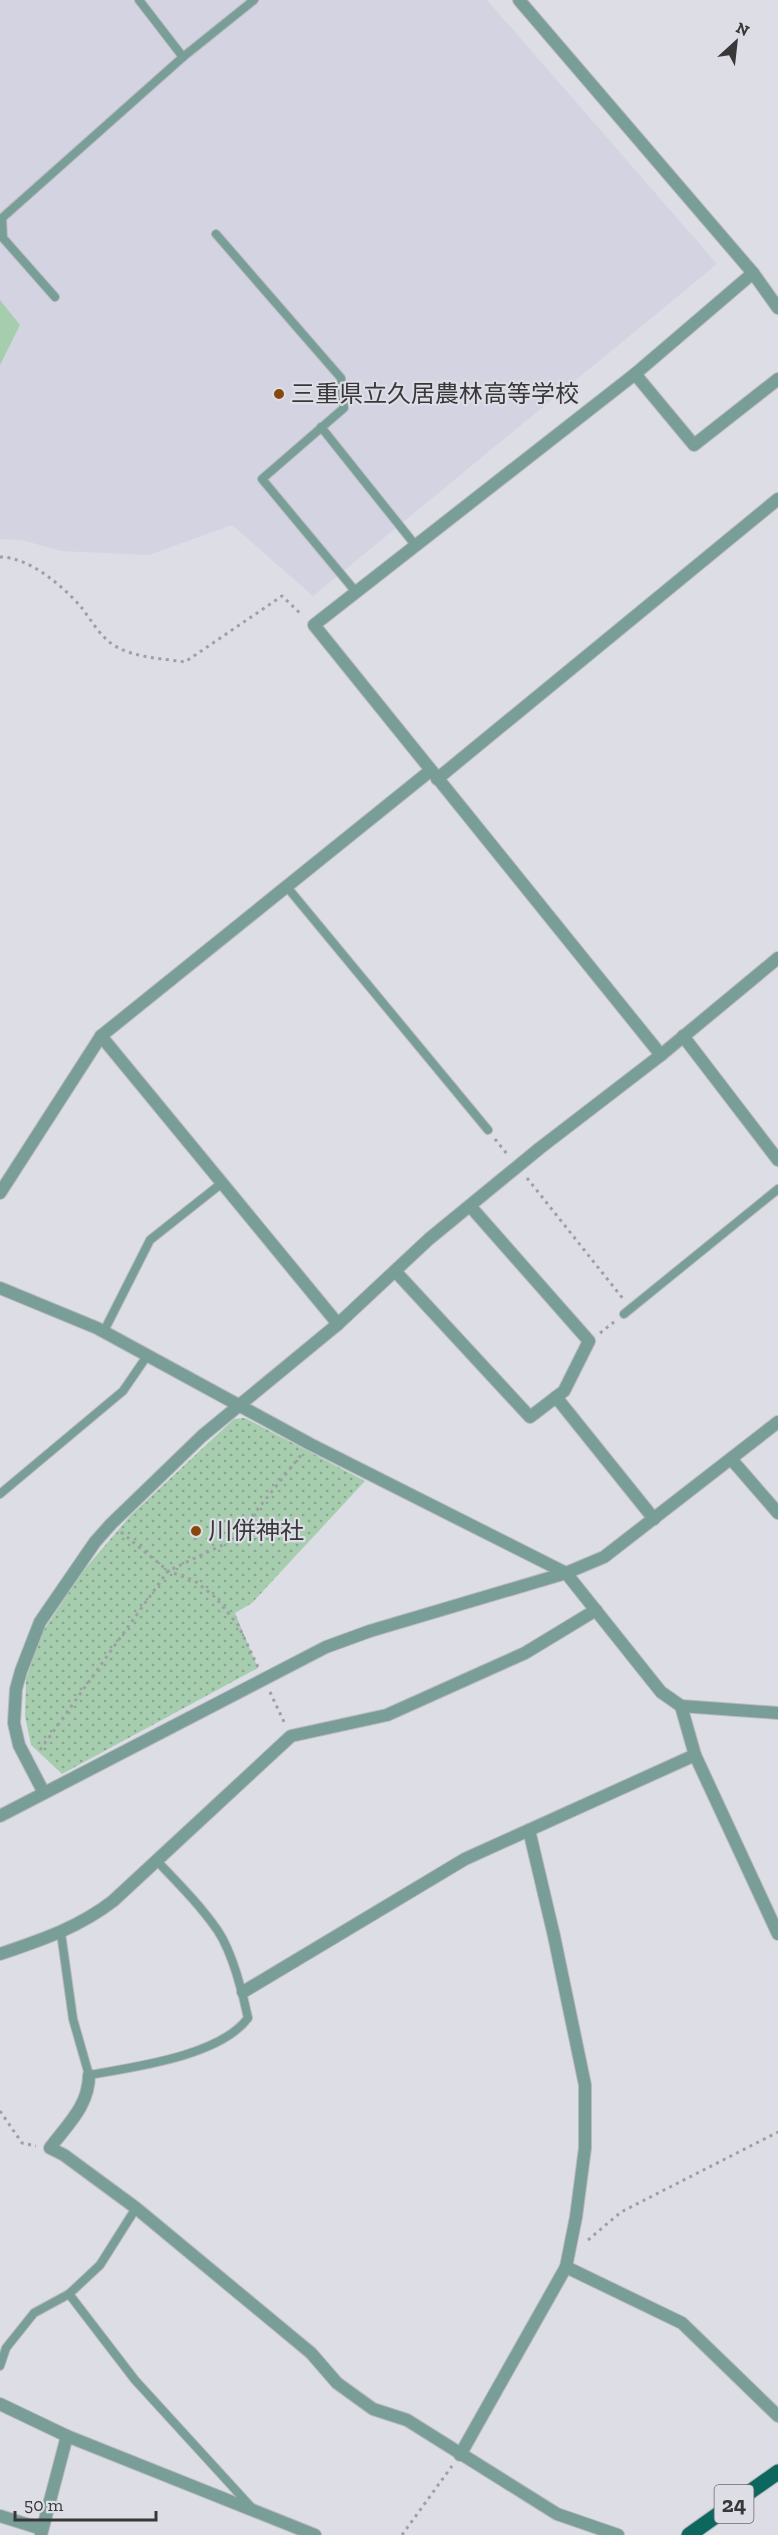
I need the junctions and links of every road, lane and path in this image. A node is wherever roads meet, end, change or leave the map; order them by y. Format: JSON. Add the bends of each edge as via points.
{"nodes":[{"id":1,"x":139,"y":0,"type":"edge"},
{"id":2,"x":254,"y":0,"type":"edge"},
{"id":3,"x":519,"y":0,"type":"edge"},
{"id":4,"x":183,"y":57,"type":"junction"},
{"id":5,"x":216,"y":234,"type":"dead end"},
{"id":6,"x":753,"y":273,"type":"junction"},
{"id":7,"x":55,"y":297,"type":"dead end"},
{"id":8,"x":778,"y":308,"type":"edge"},
{"id":9,"x":635,"y":374,"type":"junction"},
{"id":10,"x":778,"y":380,"type":"edge"},
{"id":11,"x":321,"y":428,"type":"junction"},
{"id":12,"x":778,"y":499,"type":"edge"},
{"id":13,"x":416,"y":546,"type":"junction"},
{"id":14,"x":0,"y":557,"type":"edge"},
{"id":15,"x":356,"y":592,"type":"junction"},
{"id":16,"x":314,"y":625,"type":"junction"},
{"id":17,"x":434,"y":775,"type":"junction"},
{"id":18,"x":287,"y":887,"type":"junction"},
{"id":19,"x":778,"y":958,"type":"edge"},
{"id":20,"x":102,"y":1036,"type":"junction"},
{"id":21,"x":683,"y":1036,"type":"junction"},
{"id":22,"x":661,"y":1055,"type":"junction"},
{"id":23,"x":488,"y":1130,"type":"joint"},
{"id":24,"x":778,"y":1160,"type":"edge"},
{"id":25,"x":517,"y":1167,"type":"junction"},
{"id":26,"x":222,"y":1183,"type":"junction"},
{"id":27,"x":778,"y":1190,"type":"edge"},
{"id":28,"x":0,"y":1193,"type":"edge"},
{"id":29,"x":470,"y":1206,"type":"junction"},
{"id":30,"x":395,"y":1271,"type":"junction"},
{"id":31,"x":0,"y":1288,"type":"edge"},
{"id":32,"x":627,"y":1311,"type":"junction"},
{"id":33,"x":338,"y":1324,"type":"junction"},
{"id":34,"x":104,"y":1331,"type":"junction"},
{"id":35,"x":589,"y":1341,"type":"junction"},
{"id":36,"x":147,"y":1356,"type":"junction"},
{"id":37,"x":556,"y":1397,"type":"junction"},
{"id":38,"x":238,"y":1405,"type":"junction"},
{"id":39,"x":778,"y":1422,"type":"edge"},
{"id":40,"x":310,"y":1444,"type":"junction"},
{"id":41,"x":732,"y":1460,"type":"junction"},
{"id":42,"x":0,"y":1494,"type":"edge"},
{"id":43,"x":778,"y":1513,"type":"edge"},
{"id":44,"x":654,"y":1519,"type":"junction"},
{"id":45,"x":111,"y":1524,"type":"junction"},
{"id":46,"x":168,"y":1571,"type":"junction"},
{"id":47,"x":566,"y":1573,"type":"junction"},
{"id":48,"x":596,"y":1610,"type":"junction"},
{"id":49,"x":263,"y":1678,"type":"junction"},
{"id":50,"x":681,"y":1706,"type":"junction"},
{"id":51,"x":778,"y":1713,"type":"edge"},
{"id":52,"x":291,"y":1736,"type":"junction"},
{"id":53,"x":694,"y":1755,"type":"junction"},
{"id":54,"x":30,"y":1763,"type":"junction"},
{"id":55,"x":44,"y":1793,"type":"junction"},
{"id":56,"x":0,"y":1816,"type":"edge"},
{"id":57,"x":528,"y":1830,"type":"junction"},
{"id":58,"x":157,"y":1861,"type":"junction"},
{"id":59,"x":61,"y":1933,"type":"junction"},
{"id":60,"x":778,"y":1934,"type":"edge"},
{"id":61,"x":0,"y":1954,"type":"edge"},
{"id":62,"x":243,"y":1992,"type":"junction"},
{"id":63,"x":89,"y":2075,"type":"junction"},
{"id":64,"x":0,"y":2110,"type":"edge"},
{"id":65,"x":778,"y":2132,"type":"edge"},
{"id":66,"x":50,"y":2148,"type":"junction"},
{"id":67,"x":136,"y":2208,"type":"junction"},
{"id":68,"x":566,"y":2263,"type":"junction"},
{"id":69,"x":69,"y":2294,"type":"junction"},
{"id":70,"x":3,"y":2345,"type":"edge"},
{"id":71,"x":0,"y":2366,"type":"edge"},
{"id":72,"x":0,"y":2404,"type":"edge"},
{"id":73,"x":778,"y":2416,"type":"edge"},
{"id":74,"x":66,"y":2436,"type":"junction"},
{"id":75,"x":460,"y":2455,"type":"junction"},
{"id":76,"x":778,"y":2472,"type":"edge"},
{"id":77,"x":255,"y":2511,"type":"junction"},
{"id":78,"x":0,"y":2516,"type":"edge"},
{"id":79,"x":42,"y":2532,"type":"edge"},
{"id":80,"x":315,"y":2535,"type":"edge"},
{"id":81,"x":402,"y":2535,"type":"edge"},
{"id":82,"x":618,"y":2535,"type":"edge"},
{"id":83,"x":689,"y":2535,"type":"edge"}],
"edges":[{"from":1,"to":4,"type":"lane"},
{"from":2,"to":4,"type":"lane"},
{"from":3,"to":6,"type":"street"},
{"from":4,"to":7,"type":"lane","via":[[2,218],[3,237]]},
{"from":5,"to":11,"type":"lane","via":[[341,378],[344,408]]},
{"from":6,"to":8,"type":"street"},
{"from":6,"to":9,"type":"street"},
{"from":9,"to":10,"type":"street","via":[[694,445]]},
{"from":9,"to":13,"type":"street"},
{"from":11,"to":13,"type":"lane"},
{"from":11,"to":15,"type":"lane","via":[[262,479]]},
{"from":12,"to":17,"type":"street"},
{"from":13,"to":15,"type":"street"},
{"from":14,"to":16,"type":"path","via":[[29,565],[56,584],[107,640],[133,654],[186,662],[282,596]]},
{"from":15,"to":16,"type":"street"},
{"from":16,"to":17,"type":"street"},
{"from":17,"to":18,"type":"street"},
{"from":17,"to":22,"type":"street"},
{"from":18,"to":20,"type":"street"},
{"from":18,"to":23,"type":"lane"},
{"from":19,"to":21,"type":"street"},
{"from":20,"to":26,"type":"street"},
{"from":20,"to":28,"type":"street"},
{"from":21,"to":22,"type":"street"},
{"from":21,"to":24,"type":"street"},
{"from":22,"to":25,"type":"street"},
{"from":23,"to":25,"type":"path"},
{"from":25,"to":29,"type":"street"},
{"from":25,"to":32,"type":"path"},
{"from":26,"to":33,"type":"street"},
{"from":26,"to":34,"type":"lane","via":[[150,1240]]},
{"from":27,"to":32,"type":"lane"},
{"from":29,"to":30,"type":"street"},
{"from":29,"to":35,"type":"street"},
{"from":30,"to":33,"type":"street"},
{"from":30,"to":37,"type":"street","via":[[530,1417]]},
{"from":31,"to":34,"type":"street"},
{"from":32,"to":35,"type":"path"},
{"from":33,"to":38,"type":"street"},
{"from":34,"to":36,"type":"street"},
{"from":35,"to":37,"type":"street","via":[[564,1391]]},
{"from":36,"to":38,"type":"street"},
{"from":36,"to":42,"type":"lane","via":[[123,1391]]},
{"from":37,"to":44,"type":"street"},
{"from":38,"to":40,"type":"street"},
{"from":38,"to":45,"type":"street"},
{"from":39,"to":41,"type":"street"},
{"from":40,"to":46,"type":"path","via":[[233,1540]]},
{"from":40,"to":47,"type":"street"},
{"from":41,"to":43,"type":"street"},
{"from":41,"to":44,"type":"street"},
{"from":44,"to":47,"type":"street","via":[[604,1557]]},
{"from":45,"to":46,"type":"path"},
{"from":45,"to":54,"type":"street","via":[[40,1622],[26,1654],[16,1689],[14,1723],[19,1745]]},
{"from":46,"to":49,"type":"path","via":[[195,1581],[216,1598],[238,1625]]},
{"from":46,"to":54,"type":"path"},
{"from":47,"to":48,"type":"street"},
{"from":47,"to":49,"type":"street","via":[[370,1631],[326,1647]]},
{"from":48,"to":50,"type":"street","via":[[661,1692]]},
{"from":48,"to":52,"type":"street","via":[[525,1653],[387,1715]]},
{"from":49,"to":52,"type":"path"},
{"from":49,"to":55,"type":"street"},
{"from":50,"to":51,"type":"street"},
{"from":50,"to":53,"type":"street"},
{"from":52,"to":58,"type":"street"},
{"from":53,"to":57,"type":"street"},
{"from":53,"to":60,"type":"street"},
{"from":54,"to":55,"type":"street"},
{"from":55,"to":56,"type":"street"},
{"from":57,"to":62,"type":"street","via":[[465,1859]]},
{"from":57,"to":68,"type":"street","via":[[555,1936],[585,2085],[585,2148]]},
{"from":58,"to":59,"type":"street","via":[[94,1915]]},
{"from":58,"to":62,"type":"lane","via":[[220,1933]]},
{"from":59,"to":61,"type":"street"},
{"from":59,"to":63,"type":"lane","via":[[73,2019]]},
{"from":62,"to":63,"type":"lane","via":[[248,2018],[241,2028],[203,2049]]},
{"from":63,"to":66,"type":"street","via":[[89,2091],[80,2110]]},
{"from":64,"to":66,"type":"path","via":[[22,2143]]},
{"from":65,"to":68,"type":"path","via":[[621,2212]]},
{"from":66,"to":67,"type":"street"},
{"from":67,"to":69,"type":"lane","via":[[100,2265]]},
{"from":67,"to":75,"type":"street","via":[[311,2353],[337,2384],[373,2409],[407,2420]]},
{"from":68,"to":73,"type":"street","via":[[682,2323]]},
{"from":68,"to":75,"type":"street"},
{"from":69,"to":70,"type":"lane","via":[[34,2313]]},
{"from":69,"to":77,"type":"lane","via":[[135,2380]]},
{"from":70,"to":71,"type":"lane"},
{"from":72,"to":74,"type":"street"},
{"from":74,"to":77,"type":"street"},
{"from":74,"to":79,"type":"street"},
{"from":75,"to":81,"type":"path"},
{"from":75,"to":82,"type":"street","via":[[557,2514]]},
{"from":76,"to":83,"type":"main road","number":"24"},
{"from":77,"to":80,"type":"street"},
{"from":78,"to":79,"type":"street"}]}
